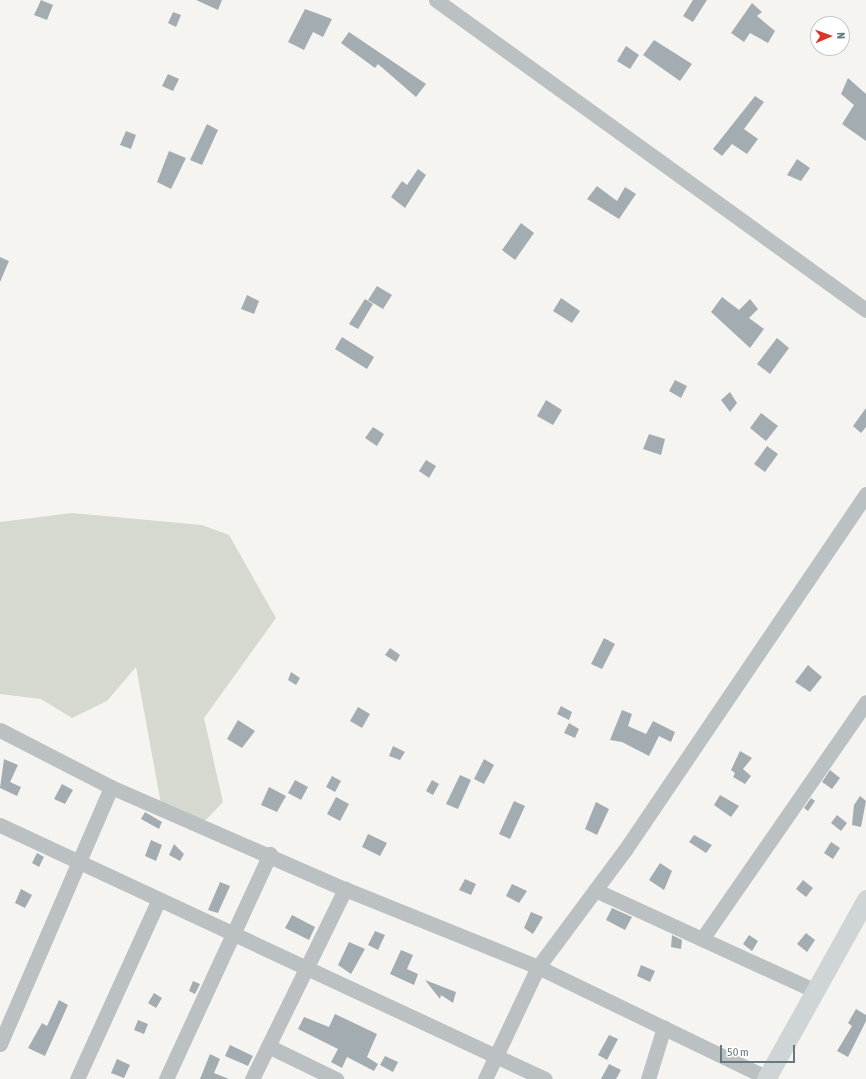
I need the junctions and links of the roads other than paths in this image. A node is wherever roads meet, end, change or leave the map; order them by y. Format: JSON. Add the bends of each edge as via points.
{"nodes":[{"id":1,"x":436,"y":0,"type":"edge"},
{"id":2,"x":866,"y":310,"type":"edge"},
{"id":3,"x":866,"y":494,"type":"edge"},
{"id":4,"x":866,"y":702,"type":"edge"},
{"id":5,"x":0,"y":730,"type":"edge"},
{"id":6,"x":111,"y":787,"type":"junction"},
{"id":7,"x":1,"y":828,"type":"edge"},
{"id":8,"x":270,"y":854,"type":"junction"},
{"id":9,"x":79,"y":861,"type":"junction"},
{"id":10,"x":345,"y":889,"type":"junction"},
{"id":11,"x":595,"y":890,"type":"junction"},
{"id":12,"x":866,"y":899,"type":"edge"},
{"id":13,"x":158,"y":901,"type":"junction"},
{"id":14,"x":233,"y":934,"type":"junction"},
{"id":15,"x":702,"y":939,"type":"junction"},
{"id":16,"x":307,"y":966,"type":"junction"},
{"id":17,"x":538,"y":967,"type":"junction"},
{"id":18,"x":813,"y":990,"type":"junction"},
{"id":19,"x":664,"y":1027,"type":"junction"},
{"id":20,"x":0,"y":1044,"type":"edge"},
{"id":21,"x":268,"y":1046,"type":"junction"},
{"id":22,"x":496,"y":1056,"type":"junction"},
{"id":23,"x":767,"y":1078,"type":"edge"},
{"id":24,"x":77,"y":1079,"type":"edge"},
{"id":25,"x":166,"y":1079,"type":"edge"},
{"id":26,"x":252,"y":1079,"type":"edge"},
{"id":27,"x":336,"y":1079,"type":"edge"},
{"id":28,"x":485,"y":1079,"type":"edge"},
{"id":29,"x":545,"y":1079,"type":"edge"},
{"id":30,"x":648,"y":1079,"type":"edge"}],
"edges":[{"from":1,"to":2,"type":"street"},
{"from":3,"to":11,"type":"street"},
{"from":4,"to":15,"type":"street"},
{"from":5,"to":6,"type":"street"},
{"from":6,"to":8,"type":"street"},
{"from":6,"to":9,"type":"street"},
{"from":7,"to":9,"type":"street"},
{"from":8,"to":10,"type":"street"},
{"from":8,"to":14,"type":"street"},
{"from":9,"to":13,"type":"street"},
{"from":9,"to":20,"type":"street"},
{"from":10,"to":16,"type":"street"},
{"from":10,"to":17,"type":"street"},
{"from":11,"to":15,"type":"street"},
{"from":11,"to":17,"type":"street"},
{"from":12,"to":18,"type":"main road"},
{"from":13,"to":14,"type":"street"},
{"from":13,"to":24,"type":"street"},
{"from":14,"to":16,"type":"street"},
{"from":14,"to":25,"type":"street"},
{"from":15,"to":18,"type":"street"},
{"from":16,"to":21,"type":"street"},
{"from":16,"to":22,"type":"street"},
{"from":17,"to":19,"type":"street"},
{"from":17,"to":22,"type":"street"},
{"from":18,"to":23,"type":"main road"},
{"from":19,"to":23,"type":"street"},
{"from":19,"to":30,"type":"street"},
{"from":21,"to":26,"type":"street"},
{"from":21,"to":27,"type":"street"},
{"from":22,"to":28,"type":"street"},
{"from":22,"to":29,"type":"street"}]}
